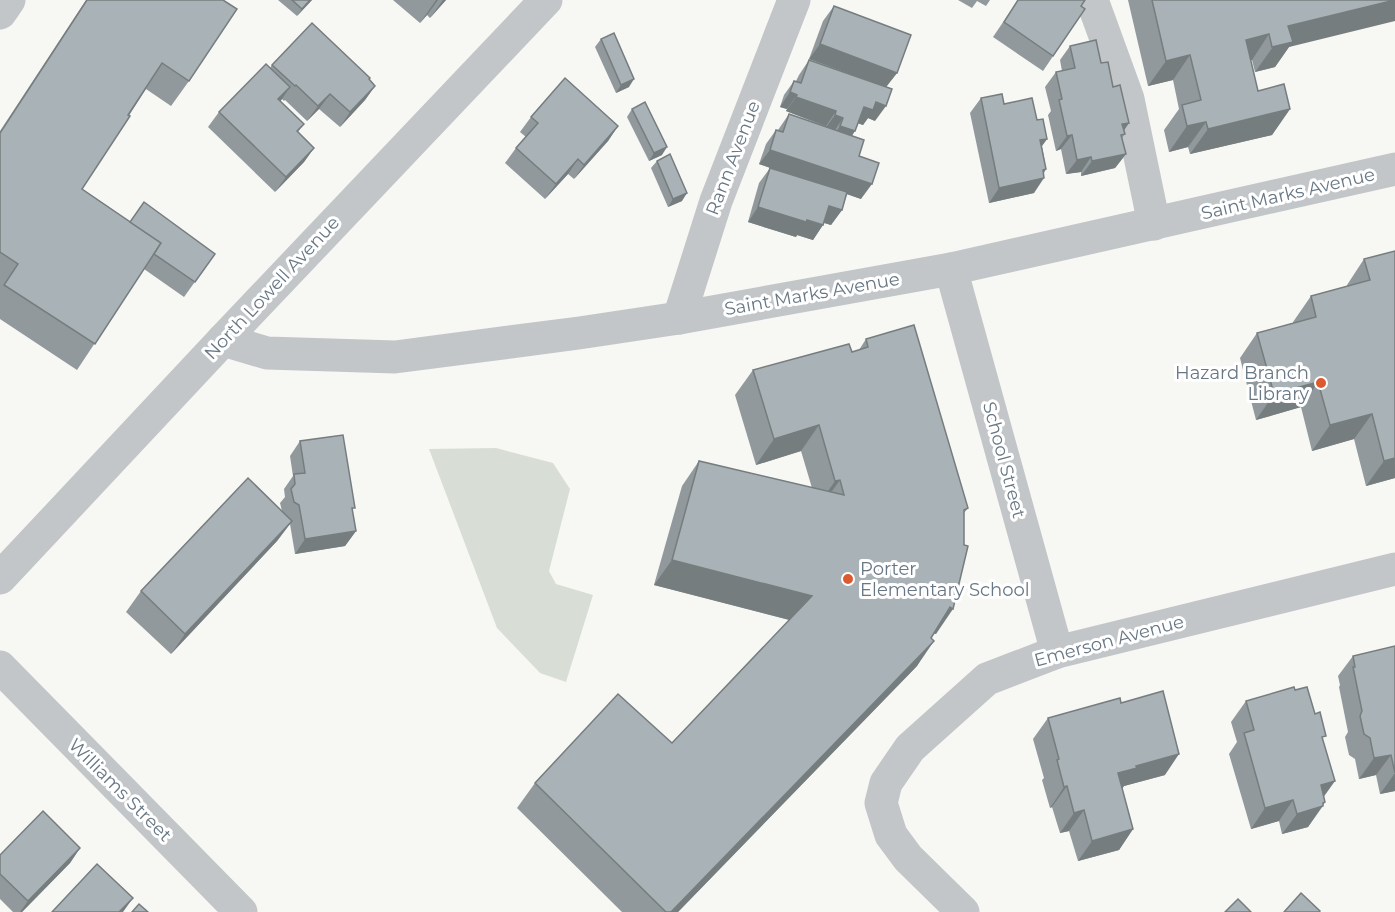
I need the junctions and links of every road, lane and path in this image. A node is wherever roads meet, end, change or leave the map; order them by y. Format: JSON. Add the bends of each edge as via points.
{"nodes":[{"id":1,"x":9,"y":0,"type":"edge"},
{"id":2,"x":546,"y":0,"type":"edge"},
{"id":3,"x":794,"y":0,"type":"edge"},
{"id":4,"x":1092,"y":0,"type":"edge"},
{"id":5,"x":0,"y":13,"type":"edge"},
{"id":6,"x":1395,"y":170,"type":"edge"},
{"id":7,"x":1154,"y":224,"type":"junction"},
{"id":8,"x":951,"y":269,"type":"junction"},
{"id":9,"x":679,"y":318,"type":"junction"},
{"id":10,"x":223,"y":340,"type":"junction"},
{"id":11,"x":1395,"y":569,"type":"edge"},
{"id":12,"x":0,"y":578,"type":"edge"},
{"id":13,"x":1057,"y":652,"type":"junction"},
{"id":14,"x":0,"y":667,"type":"edge"},
{"id":15,"x":241,"y":912,"type":"edge"},
{"id":16,"x":963,"y":912,"type":"edge"}],
"edges":[{"from":1,"to":5,"type":"street"},
{"from":2,"to":10,"type":"street","name":"North Lowell Avenue"},
{"from":3,"to":9,"type":"street","name":"Rann Avenue","via":[[716,201]]},
{"from":4,"to":7,"type":"street","via":[[1128,99]]},
{"from":6,"to":7,"type":"street","name":"Saint Marks Avenue"},
{"from":7,"to":8,"type":"street","name":"Saint Marks Avenue"},
{"from":8,"to":9,"type":"street","name":"Saint Marks Avenue"},
{"from":8,"to":13,"type":"street","name":"School Street"},
{"from":9,"to":10,"type":"street","name":"Saint Marks Avenue","via":[[395,357],[267,353]]},
{"from":10,"to":12,"type":"street","name":"North Lowell Avenue"},
{"from":11,"to":13,"type":"street","name":"Emerson Avenue"},
{"from":13,"to":16,"type":"street","name":"Emerson Avenue","via":[[987,679],[910,748],[886,783],[881,803],[891,835],[908,858]]},
{"from":14,"to":15,"type":"street","name":"Williams Street"}]}
